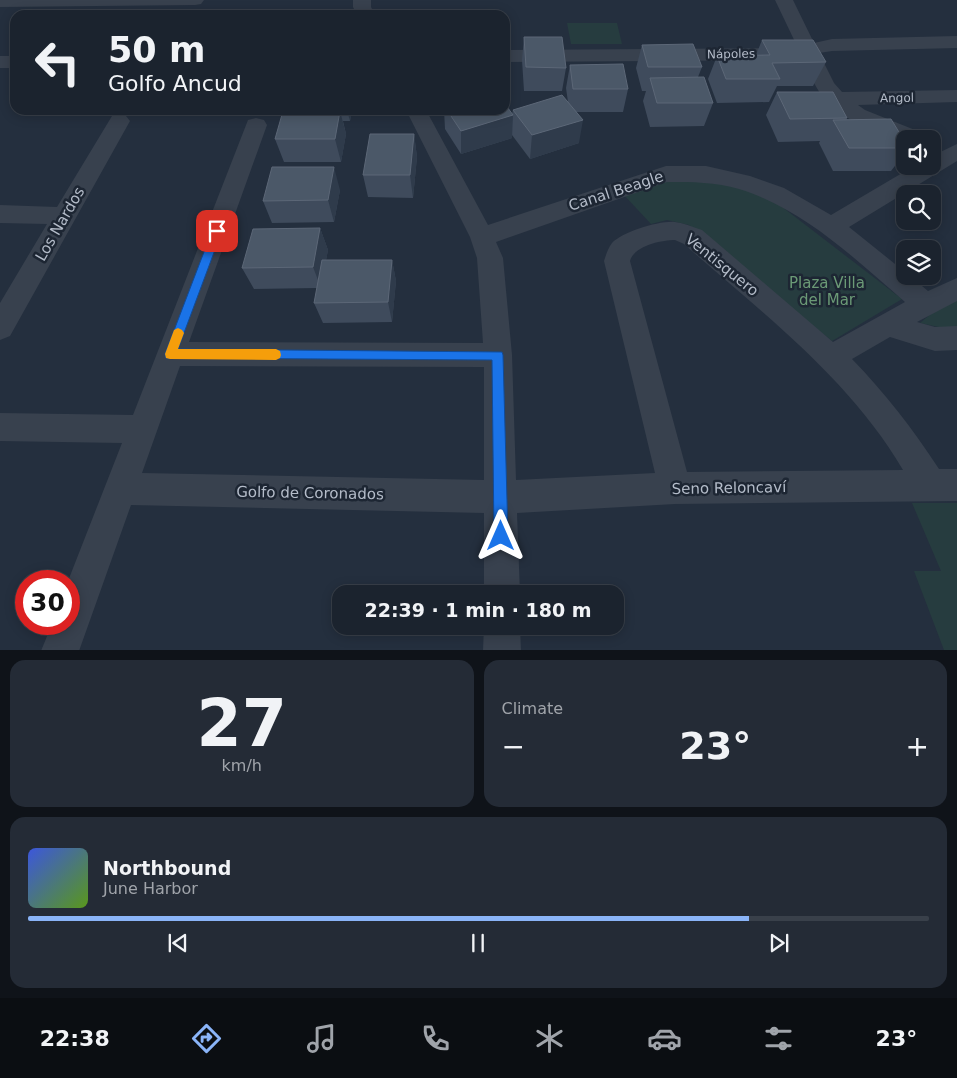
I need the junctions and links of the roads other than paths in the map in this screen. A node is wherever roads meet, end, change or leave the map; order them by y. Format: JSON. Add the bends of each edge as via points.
{"nodes":[{"id":1,"x":122,"y":0,"type":"edge"},
{"id":2,"x":195,"y":0,"type":"edge"},
{"id":3,"x":784,"y":0,"type":"edge"},
{"id":4,"x":43,"y":1,"type":"edge"},
{"id":5,"x":0,"y":2,"type":"edge"},
{"id":6,"x":957,"y":42,"type":"edge"},
{"id":7,"x":808,"y":49,"type":"junction"},
{"id":8,"x":510,"y":56,"type":"edge"},
{"id":9,"x":957,"y":96,"type":"edge"},
{"id":10,"x":836,"y":99,"type":"junction"},
{"id":11,"x":419,"y":115,"type":"edge"},
{"id":12,"x":119,"y":121,"type":"dead end"},
{"id":13,"x":256,"y":125,"type":"dead end"},
{"id":14,"x":896,"y":132,"type":"edge"},
{"id":15,"x":941,"y":143,"type":"edge"},
{"id":16,"x":957,"y":145,"type":"edge"},
{"id":17,"x":957,"y":151,"type":"edge"},
{"id":18,"x":941,"y":161,"type":"edge"},
{"id":19,"x":917,"y":175,"type":"edge"},
{"id":20,"x":0,"y":214,"type":"edge"},
{"id":21,"x":64,"y":216,"type":"junction"},
{"id":22,"x":830,"y":227,"type":"junction"},
{"id":23,"x":482,"y":236,"type":"junction"},
{"id":24,"x":957,"y":288,"type":"edge"},
{"id":25,"x":925,"y":304,"type":"junction"},
{"id":26,"x":888,"y":325,"type":"junction"},
{"id":27,"x":0,"y":328,"type":"edge"},
{"id":28,"x":957,"y":338,"type":"edge"},
{"id":29,"x":170,"y":354,"type":"junction"},
{"id":30,"x":498,"y":355,"type":"junction"},
{"id":31,"x":831,"y":357,"type":"junction"},
{"id":32,"x":0,"y":427,"type":"edge"},
{"id":33,"x":142,"y":429,"type":"junction"},
{"id":34,"x":943,"y":485,"type":"edge"},
{"id":35,"x":675,"y":488,"type":"junction"},
{"id":36,"x":119,"y":490,"type":"junction"},
{"id":37,"x":501,"y":497,"type":"junction"},
{"id":38,"x":502,"y":585,"type":"edge"},
{"id":39,"x":502,"y":635,"type":"edge"},
{"id":40,"x":60,"y":650,"type":"edge"},
{"id":41,"x":502,"y":650,"type":"edge"}],
"edges":[{"from":1,"to":2,"type":"street"},
{"from":1,"to":4,"type":"street"},
{"from":3,"to":7,"type":"street"},
{"from":4,"to":5,"type":"street"},
{"from":6,"to":7,"type":"street","name":"Nápoles","via":[[832,45]]},
{"from":7,"to":8,"type":"street","name":"Nápoles","via":[[784,54]]},
{"from":7,"to":10,"type":"street","via":[[825,85]]},
{"from":9,"to":10,"type":"street","name":"Angol"},
{"from":10,"to":14,"type":"street","via":[[858,115]]},
{"from":11,"to":23,"type":"street"},
{"from":12,"to":21,"type":"street","name":"Los Nardos"},
{"from":13,"to":29,"type":"street"},
{"from":15,"to":16,"type":"street"},
{"from":17,"to":18,"type":"street"},
{"from":19,"to":22,"type":"street"},
{"from":20,"to":21,"type":"street"},
{"from":21,"to":27,"type":"street","name":"Los Nardos"},
{"from":22,"to":23,"type":"street","name":"Canal Beagle","via":[[799,205],[765,188],[720,176],[679,173],[666,174]]},
{"from":22,"to":25,"type":"street","name":"Canal Beagle"},
{"from":23,"to":30,"type":"street","via":[[490,258]]},
{"from":24,"to":25,"type":"street"},
{"from":25,"to":26,"type":"street"},
{"from":26,"to":28,"type":"street","via":[[935,339]]},
{"from":26,"to":31,"type":"street"},
{"from":29,"to":30,"type":"street"},
{"from":29,"to":33,"type":"street"},
{"from":30,"to":37,"type":"street"},
{"from":31,"to":34,"type":"street","name":"Ventisquero"},
{"from":31,"to":35,"type":"street","name":"Ventisquero","via":[[693,237],[664,230],[620,250],[617,261]]},
{"from":32,"to":33,"type":"street"},
{"from":33,"to":36,"type":"street"},
{"from":34,"to":35,"type":"street","name":"Seno Reloncaví"},
{"from":35,"to":37,"type":"street","name":"Seno Reloncaví"},
{"from":36,"to":37,"type":"street","name":"Golfo de Coronados"},
{"from":36,"to":40,"type":"street"},
{"from":37,"to":38,"type":"street"},
{"from":39,"to":41,"type":"street"}]}
